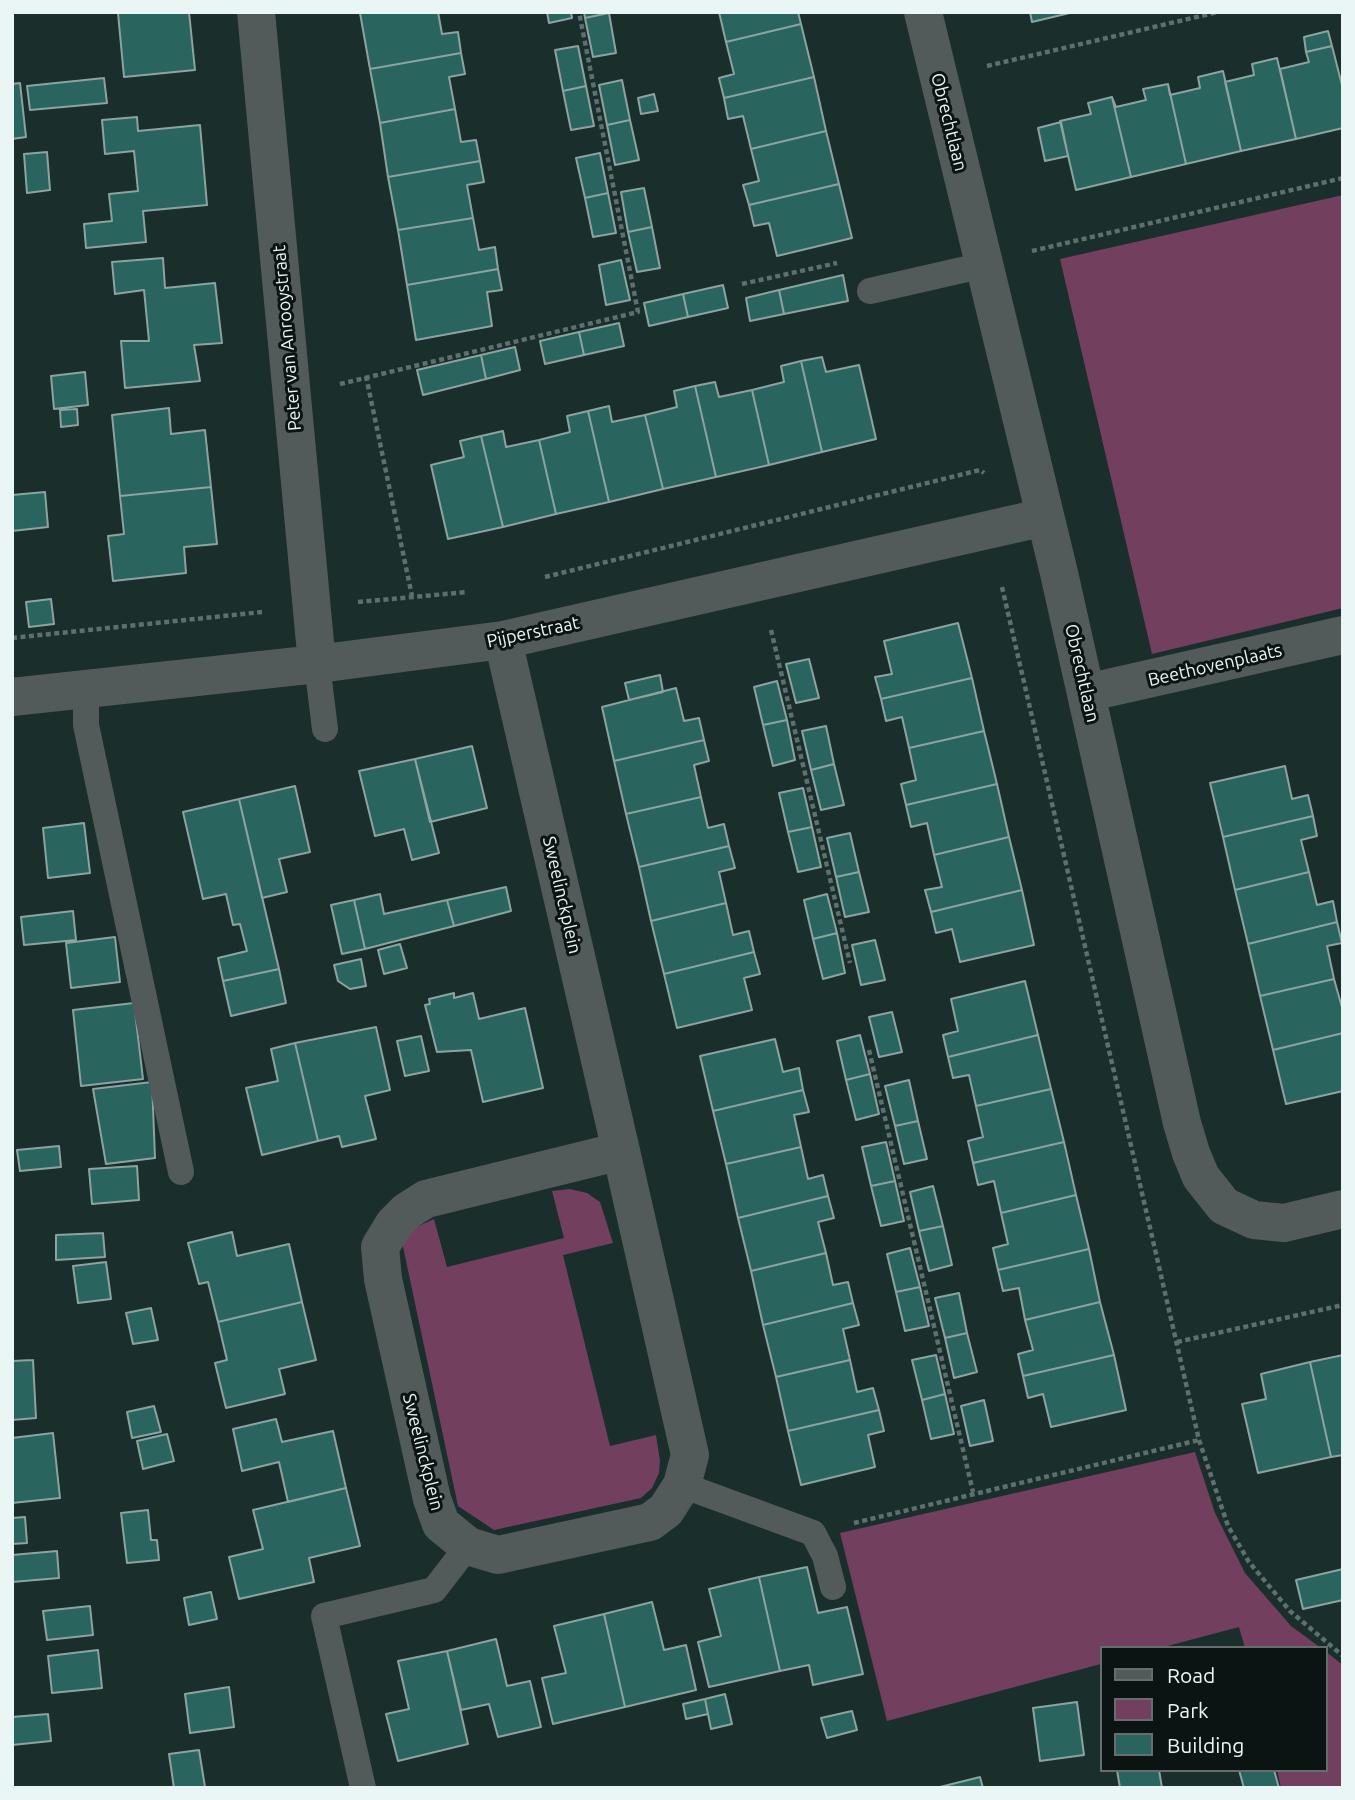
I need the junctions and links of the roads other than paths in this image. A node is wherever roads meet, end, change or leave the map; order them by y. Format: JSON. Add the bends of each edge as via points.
{"nodes":[{"id":1,"x":256,"y":12,"type":"edge"},
{"id":2,"x":923,"y":12,"type":"edge"},
{"id":3,"x":984,"y":265,"type":"junction"},
{"id":4,"x":870,"y":291,"type":"dead end"},
{"id":5,"x":1045,"y":517,"type":"junction"},
{"id":6,"x":1343,"y":635,"type":"edge"},
{"id":7,"x":503,"y":640,"type":"junction"},
{"id":8,"x":317,"y":664,"type":"junction"},
{"id":9,"x":86,"y":689,"type":"junction"},
{"id":10,"x":1086,"y":693,"type":"junction"},
{"id":11,"x":12,"y":697,"type":"edge"},
{"id":12,"x":325,"y":729,"type":"dead end"},
{"id":13,"x":621,"y":1151,"type":"junction"},
{"id":14,"x":181,"y":1172,"type":"dead end"},
{"id":15,"x":1343,"y":1209,"type":"edge"},
{"id":16,"x":682,"y":1485,"type":"junction"},
{"id":17,"x":468,"y":1546,"type":"junction"},
{"id":18,"x":833,"y":1587,"type":"dead end"},
{"id":19,"x":363,"y":1788,"type":"edge"}],
"edges":[{"from":1,"to":8,"type":"street","name":"Peter van Anrooystraat"},
{"from":2,"to":3,"type":"street","name":"Obrechtlaan"},
{"from":3,"to":4,"type":"lane"},
{"from":3,"to":5,"type":"street","name":"Obrechtlaan"},
{"from":5,"to":7,"type":"street","name":"Pijperstraat"},
{"from":5,"to":10,"type":"street","name":"Obrechtlaan"},
{"from":6,"to":10,"type":"street","name":"Beethovenplaats"},
{"from":7,"to":8,"type":"street","name":"Pijperstraat"},
{"from":7,"to":13,"type":"street","name":"Sweelinckplein"},
{"from":8,"to":9,"type":"street","name":"Pijperstraat"},
{"from":8,"to":12,"type":"lane"},
{"from":9,"to":11,"type":"street","name":"Pijperstraat"},
{"from":9,"to":14,"type":"lane","via":[[86,725]]},
{"from":10,"to":15,"type":"street","name":"Obrechtlaan","via":[[1182,1123],[1201,1177],[1224,1206],[1254,1220],[1284,1223]]},
{"from":13,"to":16,"type":"street","name":"Sweelinckplein","via":[[690,1455]]},
{"from":13,"to":17,"type":"street","name":"Sweelinckplein","via":[[426,1199],[407,1211],[380,1247],[383,1279],[432,1499],[441,1524]]},
{"from":16,"to":17,"type":"street","name":"Sweelinckplein","via":[[666,1510],[650,1522],[498,1555]]},
{"from":16,"to":18,"type":"lane","via":[[813,1533]]},
{"from":17,"to":19,"type":"lane","via":[[434,1590],[324,1616]]}]}
